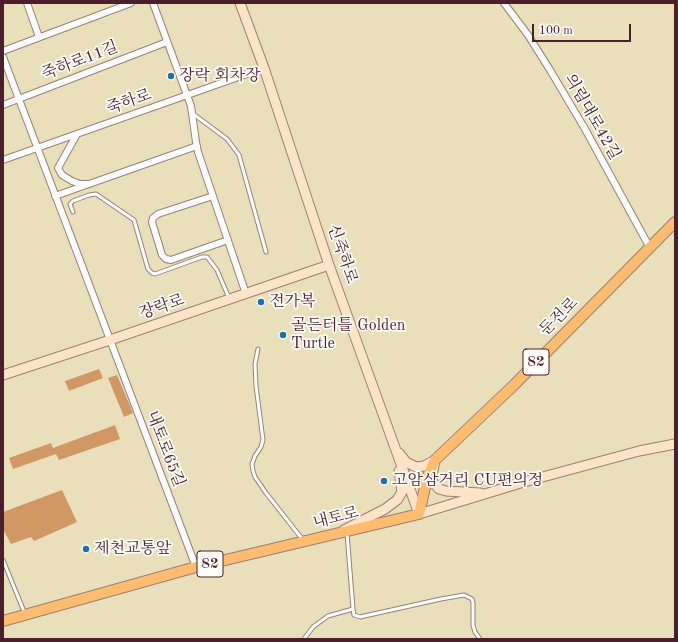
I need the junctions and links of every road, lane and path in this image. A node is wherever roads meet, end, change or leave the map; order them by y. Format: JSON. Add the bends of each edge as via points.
{"nodes":[{"id":1,"x":27,"y":3,"type":"edge"},
{"id":2,"x":131,"y":3,"type":"edge"},
{"id":3,"x":153,"y":3,"type":"edge"},
{"id":4,"x":240,"y":3,"type":"edge"},
{"id":5,"x":504,"y":3,"type":"edge"},
{"id":6,"x":39,"y":37,"type":"junction"},
{"id":7,"x":167,"y":42,"type":"junction"},
{"id":8,"x":3,"y":51,"type":"edge"},
{"id":9,"x":3,"y":57,"type":"edge"},
{"id":10,"x":264,"y":68,"type":"junction"},
{"id":11,"x":187,"y":96,"type":"junction"},
{"id":12,"x":18,"y":99,"type":"junction"},
{"id":13,"x":3,"y":105,"type":"edge"},
{"id":14,"x":192,"y":113,"type":"junction"},
{"id":15,"x":77,"y":134,"type":"junction"},
{"id":16,"x":197,"y":146,"type":"junction"},
{"id":17,"x":37,"y":148,"type":"junction"},
{"id":18,"x":3,"y":160,"type":"edge"},
{"id":19,"x":88,"y":184,"type":"junction"},
{"id":20,"x":55,"y":196,"type":"junction"},
{"id":21,"x":213,"y":196,"type":"junction"},
{"id":22,"x":73,"y":212,"type":"dead end"},
{"id":23,"x":675,"y":222,"type":"edge"},
{"id":24,"x":228,"y":240,"type":"junction"},
{"id":25,"x":650,"y":248,"type":"junction"},
{"id":26,"x":266,"y":252,"type":"dead end"},
{"id":27,"x":329,"y":265,"type":"junction"},
{"id":28,"x":246,"y":294,"type":"junction"},
{"id":29,"x":229,"y":299,"type":"junction"},
{"id":30,"x":110,"y":340,"type":"junction"},
{"id":31,"x":258,"y":349,"type":"dead end"},
{"id":32,"x":3,"y":375,"type":"edge"},
{"id":33,"x":675,"y":444,"type":"edge"},
{"id":34,"x":395,"y":449,"type":"junction"},
{"id":35,"x":436,"y":460,"type":"junction"},
{"id":36,"x":485,"y":493,"type":"junction"},
{"id":37,"x":419,"y":514,"type":"junction"},
{"id":38,"x":342,"y":532,"type":"junction"},
{"id":39,"x":304,"y":541,"type":"junction"},
{"id":40,"x":3,"y":560,"type":"edge"},
{"id":41,"x":196,"y":567,"type":"junction"},
{"id":42,"x":353,"y":609,"type":"junction"},
{"id":43,"x":26,"y":615,"type":"junction"},
{"id":44,"x":3,"y":621,"type":"edge"},
{"id":45,"x":304,"y":639,"type":"edge"},
{"id":46,"x":480,"y":639,"type":"edge"}],
"edges":[{"from":1,"to":6,"type":"street"},
{"from":2,"to":6,"type":"street"},
{"from":3,"to":7,"type":"street"},
{"from":4,"to":10,"type":"street","name":"신죽하로"},
{"from":5,"to":25,"type":"street","name":"의림대로42길","via":[[550,70]]},
{"from":6,"to":8,"type":"street"},
{"from":7,"to":11,"type":"street"},
{"from":7,"to":12,"type":"street","name":"죽하로11길"},
{"from":9,"to":12,"type":"street","name":"내토로65길"},
{"from":10,"to":11,"type":"street","name":"죽하로"},
{"from":10,"to":27,"type":"street","name":"신죽하로"},
{"from":11,"to":14,"type":"street"},
{"from":11,"to":15,"type":"street","name":"죽하로"},
{"from":12,"to":13,"type":"street","name":"죽하로11길"},
{"from":12,"to":17,"type":"street","name":"내토로65길"},
{"from":14,"to":16,"type":"street"},
{"from":14,"to":26,"type":"lane","via":[[227,139],[239,155]]},
{"from":15,"to":17,"type":"street","name":"죽하로"},
{"from":15,"to":19,"type":"street","via":[[58,168],[62,175],[72,181]]},
{"from":16,"to":19,"type":"street"},
{"from":16,"to":21,"type":"street"},
{"from":17,"to":18,"type":"street","name":"죽하로"},
{"from":17,"to":20,"type":"street","name":"내토로65길"},
{"from":19,"to":20,"type":"street"},
{"from":20,"to":30,"type":"street","name":"내토로65길"},
{"from":21,"to":24,"type":"street"},
{"from":21,"to":24,"type":"street","via":[[158,214],[153,218],[162,255],[171,260]]},
{"from":22,"to":29,"type":"lane","via":[[70,204],[73,201],[96,194],[134,220],[148,269],[152,273],[202,256],[207,257],[217,270]]},
{"from":23,"to":25,"type":"main road","name":"둔전로","number":"82"},
{"from":24,"to":28,"type":"street"},
{"from":25,"to":35,"type":"main road","name":"둔전로","number":"82"},
{"from":27,"to":28,"type":"street","name":"장락로"},
{"from":27,"to":34,"type":"street","name":"신죽하로"},
{"from":28,"to":29,"type":"street","name":"장락로"},
{"from":29,"to":30,"type":"street","name":"장락로"},
{"from":30,"to":32,"type":"street","name":"장락로"},
{"from":30,"to":41,"type":"street","name":"내토로65길"},
{"from":31,"to":39,"type":"lane","via":[[255,364],[256,386],[263,440],[252,464],[253,471],[262,489]]},
{"from":33,"to":36,"type":"street","name":"내토로","via":[[639,451]]},
{"from":34,"to":35,"type":"street","via":[[406,462],[416,467]]},
{"from":34,"to":37,"type":"street","name":"신죽하로"},
{"from":34,"to":38,"type":"street","via":[[402,487],[400,496],[385,509]]},
{"from":35,"to":36,"type":"street","via":[[432,477],[439,488],[446,491]]},
{"from":35,"to":37,"type":"main road","name":"둔전로","number":"82","via":[[426,478]]},
{"from":36,"to":37,"type":"street","name":"내토로"},
{"from":37,"to":38,"type":"main road","name":"내토로","number":"82"},
{"from":38,"to":39,"type":"main road","name":"내토로","number":"82"},
{"from":38,"to":42,"type":"lane"},
{"from":39,"to":41,"type":"main road","name":"내토로","number":"82"},
{"from":40,"to":43,"type":"lane"},
{"from":41,"to":43,"type":"main road","name":"내토로","number":"82"},
{"from":42,"to":45,"type":"lane","via":[[320,620]]},
{"from":42,"to":46,"type":"lane","via":[[354,615],[360,617],[464,595],[474,603],[473,626]]},
{"from":43,"to":44,"type":"main road","name":"내토로","number":"82"}]}
